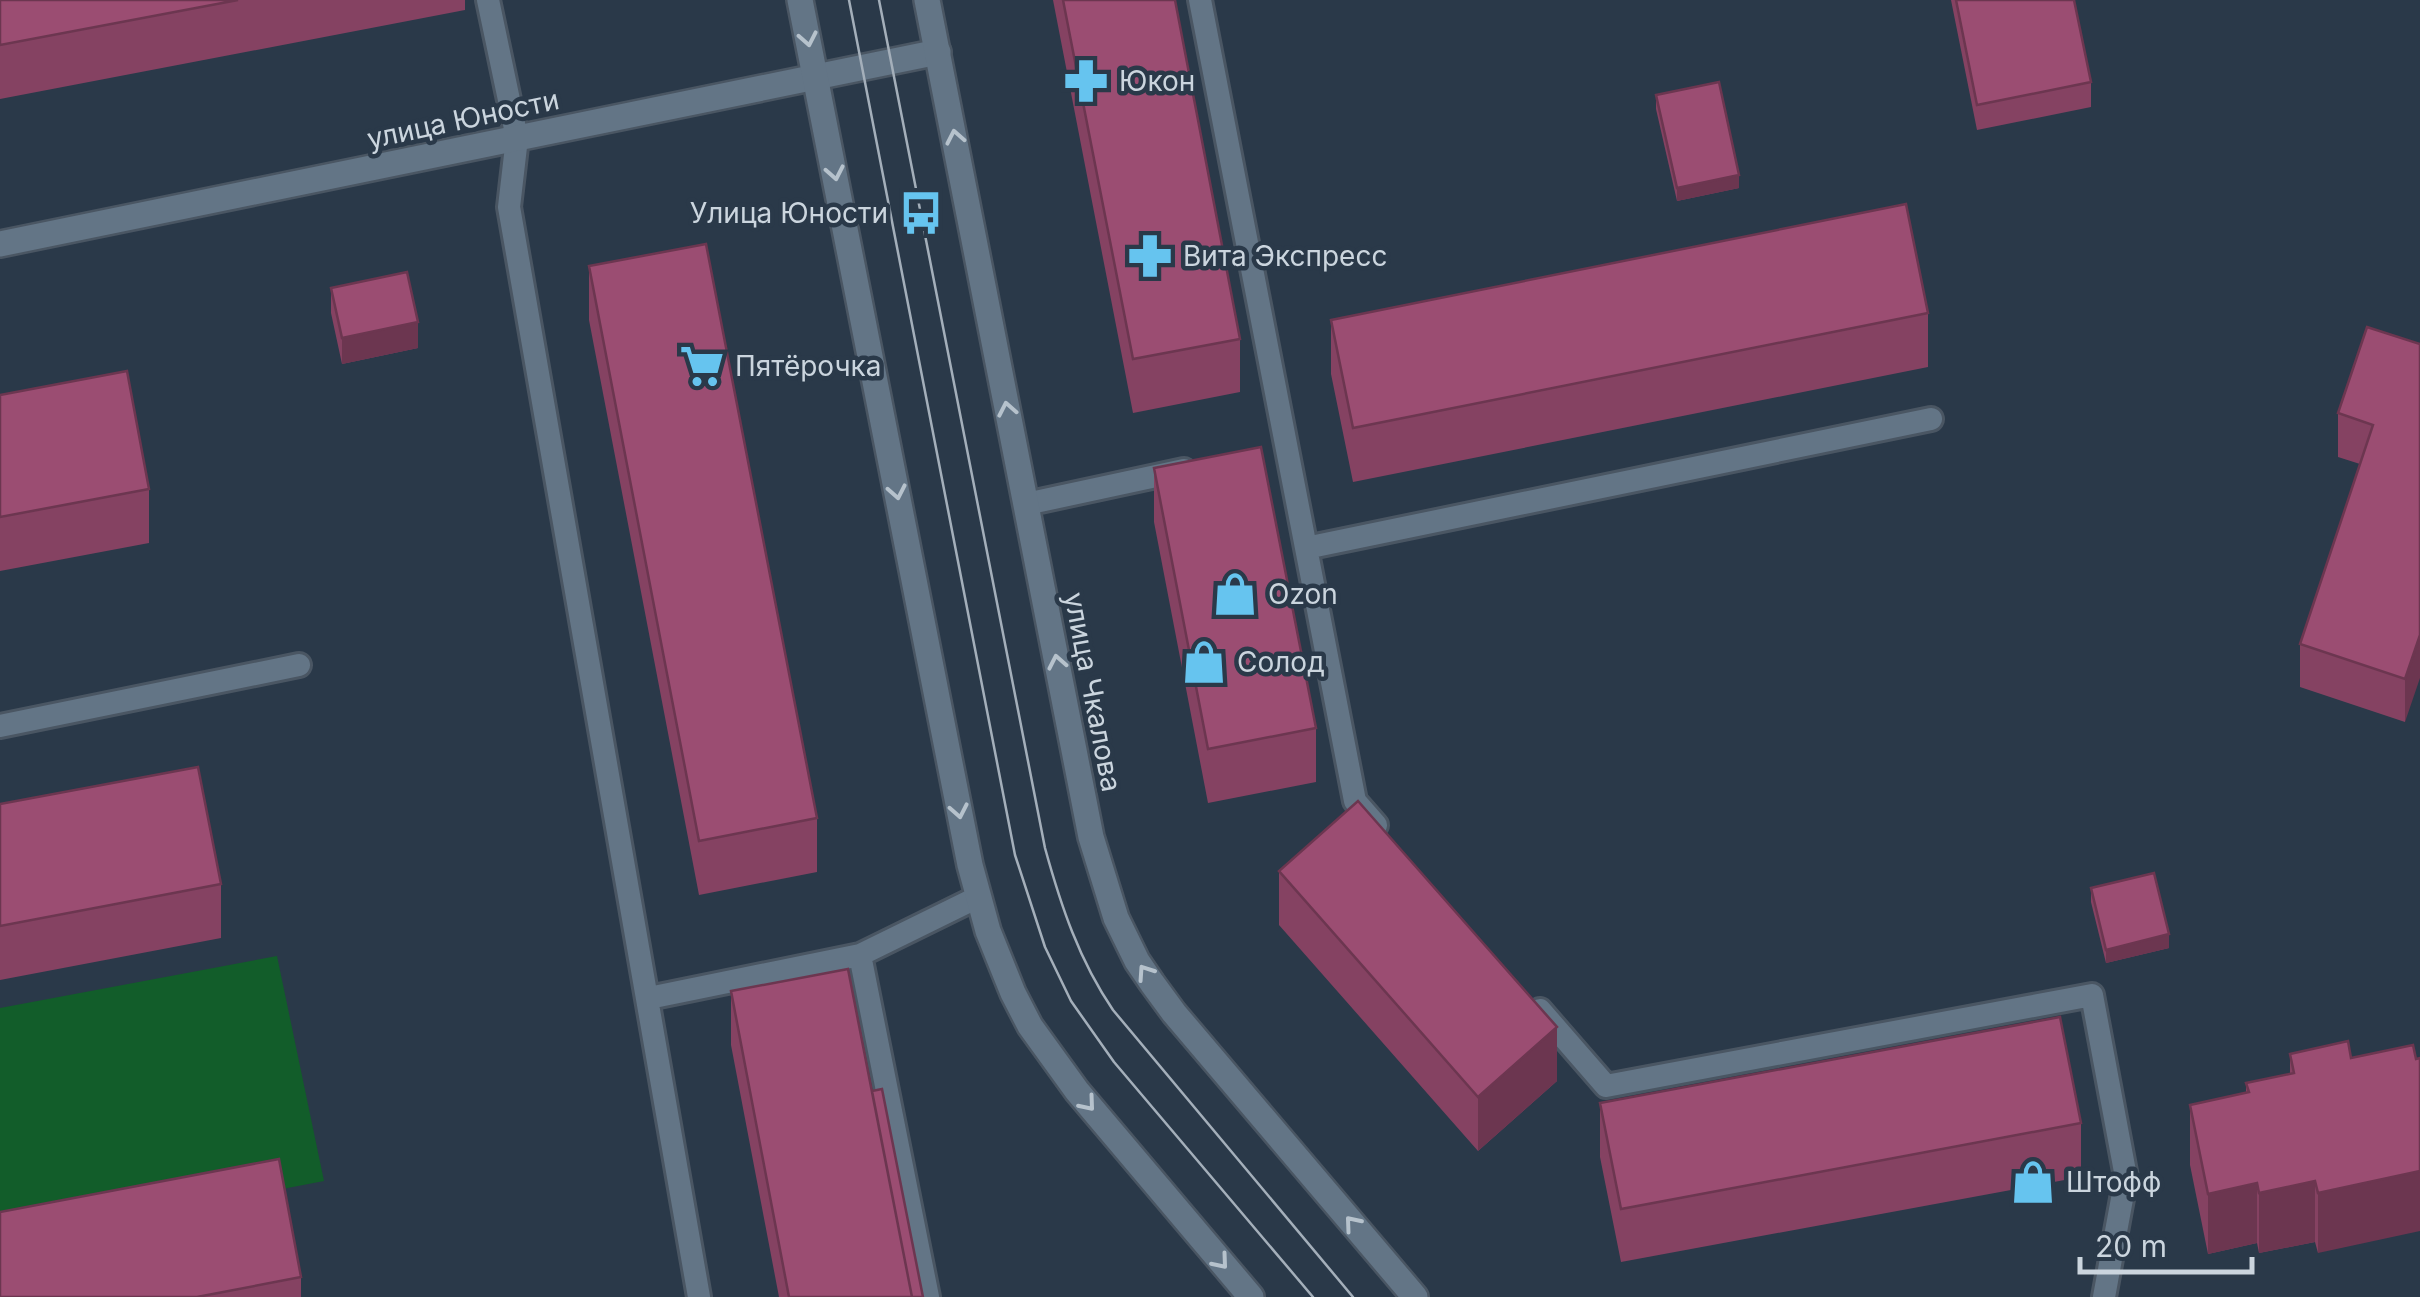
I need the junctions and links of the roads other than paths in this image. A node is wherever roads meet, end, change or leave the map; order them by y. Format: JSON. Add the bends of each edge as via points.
{"nodes":[{"id":1,"x":488,"y":0,"type":"edge"},
{"id":2,"x":800,"y":0,"type":"edge"},
{"id":3,"x":928,"y":0,"type":"edge"},
{"id":4,"x":1200,"y":0,"type":"edge"},
{"id":5,"x":938,"y":52,"type":"junction"},
{"id":6,"x":816,"y":78,"type":"junction"},
{"id":7,"x":516,"y":138,"type":"junction"},
{"id":8,"x":0,"y":244,"type":"edge"},
{"id":9,"x":1931,"y":418,"type":"dead end"},
{"id":10,"x":1210,"y":464,"type":"edge"},
{"id":11,"x":1026,"y":504,"type":"junction"},
{"id":12,"x":1306,"y":548,"type":"junction"},
{"id":13,"x":299,"y":666,"type":"dead end"},
{"id":14,"x":0,"y":726,"type":"edge"},
{"id":15,"x":1395,"y":846,"type":"edge"},
{"id":16,"x":978,"y":897,"type":"junction"},
{"id":17,"x":860,"y":955,"type":"junction"},
{"id":18,"x":1527,"y":996,"type":"edge"},
{"id":19,"x":649,"y":998,"type":"junction"},
{"id":20,"x":699,"y":1297,"type":"edge"},
{"id":21,"x":928,"y":1297,"type":"edge"},
{"id":22,"x":1251,"y":1297,"type":"edge"},
{"id":23,"x":1416,"y":1297,"type":"edge"},
{"id":24,"x":2104,"y":1297,"type":"edge"}],
"edges":[{"from":1,"to":7,"type":"lane"},
{"from":2,"to":6,"type":"street","one_way":true},
{"from":3,"to":5,"type":"street","name":"улица Чкалова"},
{"from":4,"to":12,"type":"lane","via":[[1277,450]]},
{"from":5,"to":6,"type":"street","name":"улица Юности"},
{"from":11,"to":5,"type":"street","name":"улица Чкалова","one_way":true},
{"from":6,"to":7,"type":"street","name":"улица Юности"},
{"from":6,"to":16,"type":"street","one_way":true},
{"from":7,"to":8,"type":"street","name":"улица Юности"},
{"from":7,"to":19,"type":"lane","via":[[509,207]]},
{"from":9,"to":12,"type":"lane"},
{"from":10,"to":11,"type":"lane"},
{"from":23,"to":11,"type":"street","name":"улица Чкалова","one_way":true,"via":[[1174,1013],[1125,939],[1091,837]]},
{"from":12,"to":15,"type":"lane","via":[[1355,801]]},
{"from":13,"to":14,"type":"lane"},
{"from":16,"to":17,"type":"lane"},
{"from":16,"to":22,"type":"street","one_way":true,"via":[[1013,994],[1050,1055]]},
{"from":17,"to":19,"type":"lane"},
{"from":17,"to":21,"type":"lane"},
{"from":18,"to":24,"type":"lane","via":[[1606,1086],[2092,996],[2126,1178]]},
{"from":19,"to":20,"type":"lane"}]}
